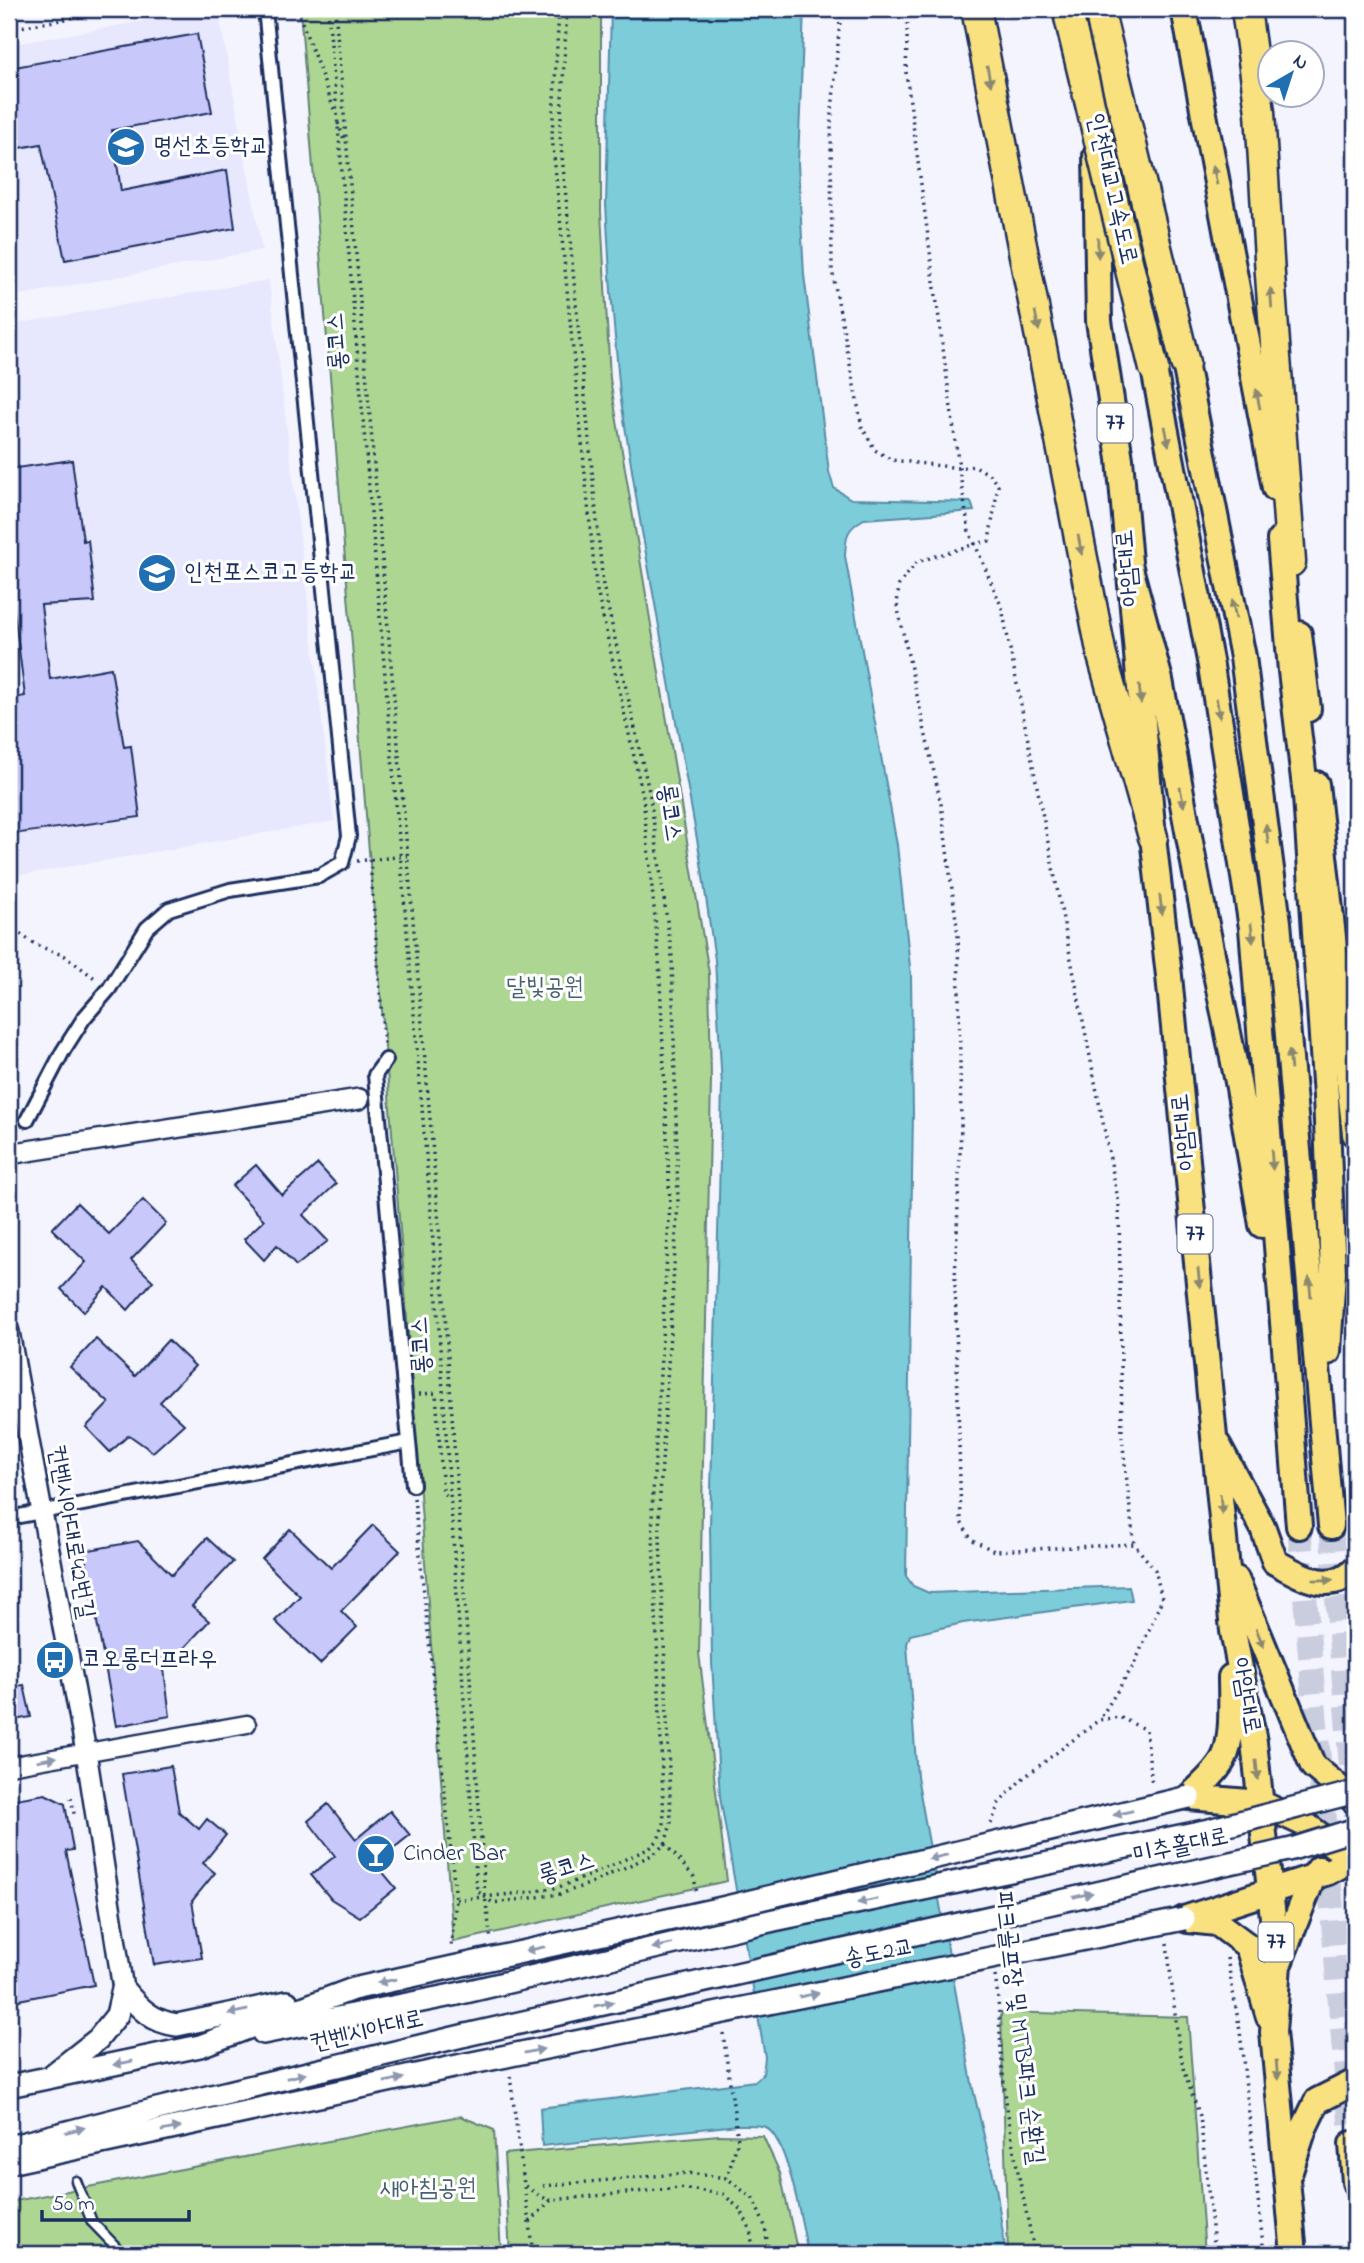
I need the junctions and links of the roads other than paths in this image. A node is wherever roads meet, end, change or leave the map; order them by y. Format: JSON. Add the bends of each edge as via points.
{"nodes":[{"id":1,"x":265,"y":9,"type":"edge"},
{"id":2,"x":976,"y":9,"type":"edge"},
{"id":3,"x":1068,"y":9,"type":"edge"},
{"id":4,"x":1099,"y":9,"type":"edge"},
{"id":5,"x":1184,"y":9,"type":"edge"},
{"id":6,"x":1246,"y":9,"type":"edge"},
{"id":7,"x":1185,"y":363,"type":"joint"},
{"id":8,"x":1154,"y":369,"type":"joint"},
{"id":9,"x":1277,"y":494,"type":"junction"},
{"id":10,"x":1291,"y":562,"type":"junction"},
{"id":11,"x":1129,"y":564,"type":"junction"},
{"id":12,"x":1153,"y":837,"type":"junction"},
{"id":13,"x":386,"y":1060,"type":"road end"},
{"id":14,"x":359,"y":1099,"type":"dead end"},
{"id":15,"x":27,"y":1120,"type":"dead end"},
{"id":16,"x":1355,"y":1134,"type":"edge"},
{"id":17,"x":9,"y":1154,"type":"edge"},
{"id":18,"x":9,"y":1332,"type":"edge"},
{"id":19,"x":1288,"y":1378,"type":"junction"},
{"id":20,"x":1323,"y":1433,"type":"junction"},
{"id":21,"x":1215,"y":1438,"type":"junction"},
{"id":22,"x":409,"y":1441,"type":"junction"},
{"id":23,"x":413,"y":1485,"type":"road end"},
{"id":24,"x":40,"y":1511,"type":"junction"},
{"id":25,"x":9,"y":1518,"type":"edge"},
{"id":26,"x":1299,"y":1526,"type":"tunnel mouth"},
{"id":27,"x":1331,"y":1526,"type":"tunnel mouth"},
{"id":28,"x":1226,"y":1552,"type":"junction"},
{"id":29,"x":1355,"y":1569,"type":"edge"},
{"id":30,"x":1233,"y":1631,"type":"junction"},
{"id":31,"x":247,"y":1724,"type":"dead end"},
{"id":32,"x":86,"y":1752,"type":"junction"},
{"id":33,"x":9,"y":1766,"type":"edge"},
{"id":34,"x":1350,"y":1796,"type":"edge"},
{"id":35,"x":1189,"y":1797,"type":"junction"},
{"id":36,"x":1260,"y":1803,"type":"junction"},
{"id":37,"x":1355,"y":1827,"type":"edge"},
{"id":38,"x":1350,"y":1857,"type":"edge"},
{"id":39,"x":1313,"y":1877,"type":"junction"},
{"id":40,"x":1270,"y":1890,"type":"junction"},
{"id":41,"x":722,"y":1908,"type":"joint"},
{"id":42,"x":1017,"y":1910,"type":"joint"},
{"id":43,"x":1184,"y":1919,"type":"junction"},
{"id":44,"x":729,"y":1931,"type":"joint"},
{"id":45,"x":1278,"y":1964,"type":"junction"},
{"id":46,"x":738,"y":1973,"type":"joint"},
{"id":47,"x":123,"y":1989,"type":"junction"},
{"id":48,"x":353,"y":1989,"type":"junction"},
{"id":49,"x":1273,"y":2032,"type":"junction"},
{"id":50,"x":200,"y":2046,"type":"junction"},
{"id":51,"x":49,"y":2078,"type":"junction"},
{"id":52,"x":1355,"y":2082,"type":"edge"},
{"id":53,"x":9,"y":2087,"type":"edge"},
{"id":54,"x":1352,"y":2144,"type":"dead end"},
{"id":55,"x":9,"y":2147,"type":"edge"},
{"id":56,"x":9,"y":2163,"type":"edge"},
{"id":57,"x":1287,"y":2179,"type":"junction"},
{"id":58,"x":76,"y":2181,"type":"dead end"},
{"id":59,"x":1355,"y":2182,"type":"edge"},
{"id":60,"x":123,"y":2254,"type":"edge"},
{"id":61,"x":1294,"y":2254,"type":"edge"}],
"edges":[{"from":1,"to":15,"type":"street","via":[[349,836],[342,863],[319,877],[230,890],[169,909],[147,928],[63,1051]]},
{"from":2,"to":12,"type":"highway","one_way":true,"via":[[1102,656]]},
{"from":3,"to":8,"type":"highway","name":"인천대교고속도로","bridge":true},
{"from":4,"to":7,"type":"highway","name":"인천대교고속도로"},
{"from":4,"to":11,"type":"main road","name":"아암대로","number":"77","one_way":true,"via":[[1096,177],[1100,321],[1120,459]]},
{"from":9,"to":5,"type":"main road","one_way":true},
{"from":10,"to":6,"type":"highway","one_way":true,"via":[[1260,112]]},
{"from":20,"to":7,"type":"main road","one_way":true,"via":[[1278,922],[1243,657]]},
{"from":8,"to":19,"type":"main road","one_way":true,"via":[[1211,666],[1252,928]]},
{"from":9,"to":10,"type":"main road"},
{"from":9,"to":20,"type":"main road","via":[[1306,796],[1326,1097],[1333,1273]]},
{"from":10,"to":16,"type":"main road"},
{"from":11,"to":12,"type":"main road","name":"아암대로","number":"77","one_way":true},
{"from":11,"to":19,"type":"main road","one_way":true,"via":[[1160,680],[1238,1082]]},
{"from":12,"to":21,"type":"main road","name":"아암대로","number":"77","one_way":true},
{"from":13,"to":22,"type":"street","via":[[375,1075]]},
{"from":14,"to":17,"type":"street"},
{"from":18,"to":24,"type":"street","name":"컨벤시아대로42번길"},
{"from":19,"to":26,"type":"main road"},
{"from":20,"to":27,"type":"main road"},
{"from":21,"to":28,"type":"main road","name":"아암대로","number":"77","one_way":true},
{"from":21,"to":29,"type":"main road","one_way":true,"via":[[1264,1528],[1275,1562],[1314,1582],[1346,1579]]},
{"from":22,"to":23,"type":"street"},
{"from":22,"to":24,"type":"street"},
{"from":24,"to":25,"type":"street"},
{"from":24,"to":32,"type":"street","name":"컨벤시아대로42번길"},
{"from":28,"to":30,"type":"main road","name":"아암대로","number":"77"},
{"from":28,"to":34,"type":"main road","one_way":true,"via":[[1313,1766]]},
{"from":30,"to":35,"type":"main road","via":[[1224,1758]]},
{"from":30,"to":36,"type":"main road","name":"아암대로","number":"77","one_way":true,"via":[[1254,1742]]},
{"from":31,"to":32,"type":"street"},
{"from":33,"to":32,"type":"street","one_way":true},
{"from":32,"to":47,"type":"street","name":"컨벤시아대로42번길"},
{"from":34,"to":44,"type":"main road","name":"미추홀대로","one_way":true,"bridge":true},
{"from":35,"to":36,"type":"main road"},
{"from":35,"to":41,"type":"main road","name":"미추홀대로","one_way":true,"bridge":true,"via":[[997,1836]]},
{"from":36,"to":38,"type":"main road","via":[[1303,1823]]},
{"from":36,"to":40,"type":"main road","name":"아암대로","number":"77"},
{"from":37,"to":38,"type":"main road"},
{"from":42,"to":37,"type":"main road","name":"미추홀대로","one_way":true,"bridge":true,"via":[[1292,1849]]},
{"from":38,"to":39,"type":"main road"},
{"from":39,"to":40,"type":"main road"},
{"from":39,"to":45,"type":"main road"},
{"from":40,"to":43,"type":"main road"},
{"from":40,"to":45,"type":"main road","name":"아암대로","number":"77"},
{"from":41,"to":48,"type":"main road","name":"컨벤시아대로","one_way":true,"bridge":true,"via":[[452,1958]]},
{"from":42,"to":46,"type":"main road","name":"송도2교","bridge":true},
{"from":43,"to":49,"type":"main road","via":[[1217,1923],[1248,1946]]},
{"from":56,"to":43,"type":"main road","name":"송도2교","one_way":true,"bridge":true,"via":[[467,2064]]},
{"from":44,"to":50,"type":"main road","name":"컨벤시아대로","one_way":true,"bridge":true,"via":[[457,1994]]},
{"from":45,"to":49,"type":"main road","name":"아암대로","number":"77"},
{"from":55,"to":46,"type":"main road","name":"컨벤시아대로","one_way":true,"bridge":true},
{"from":48,"to":47,"type":"main road","one_way":true,"via":[[177,2025],[142,2011]]},
{"from":47,"to":51,"type":"main road","via":[[117,2015],[98,2039]]},
{"from":48,"to":50,"type":"main road","name":"컨벤시아대로"},
{"from":49,"to":57,"type":"main road","name":"아암대로","number":"77","one_way":true},
{"from":50,"to":51,"type":"main road","name":"컨벤시아대로","one_way":true},
{"from":51,"to":53,"type":"main road","name":"컨벤시아대로"},
{"from":52,"to":57,"type":"main road","via":[[1317,2101]]},
{"from":54,"to":59,"type":"main road"},
{"from":57,"to":61,"type":"main road","name":"아암대로","number":"77"},
{"from":58,"to":60,"type":"lane","via":[[92,2222]]}]}
